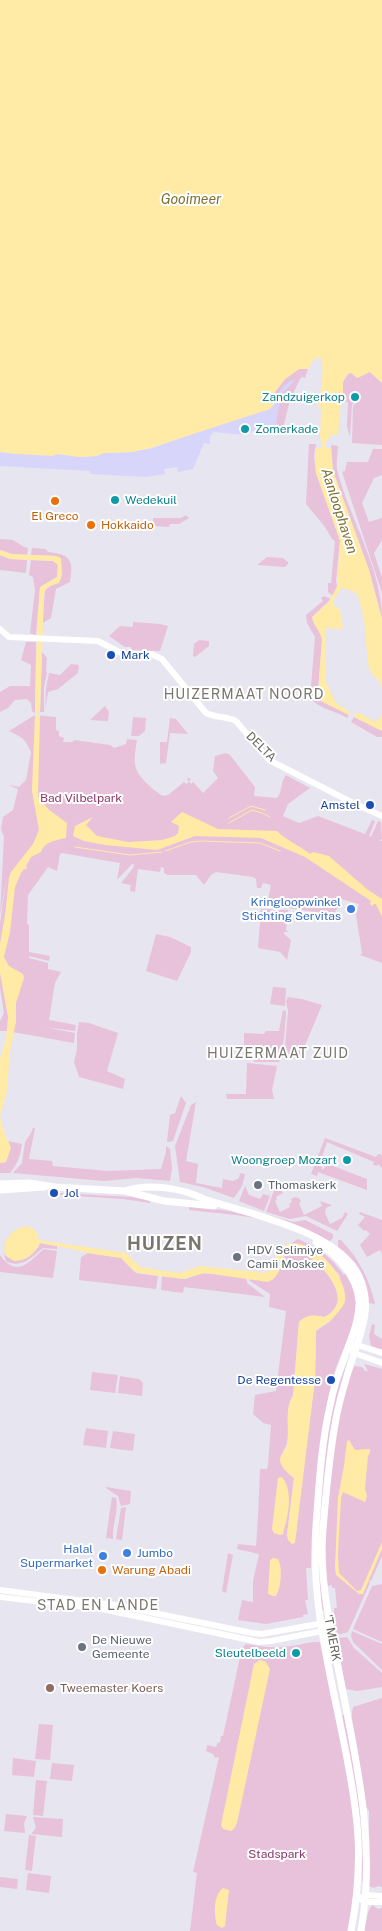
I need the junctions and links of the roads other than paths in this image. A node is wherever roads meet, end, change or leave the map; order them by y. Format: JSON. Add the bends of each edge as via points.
{"nodes":[{"id":1,"x":0,"y":629,"type":"edge"},
{"id":2,"x":382,"y":816,"type":"edge"},
{"id":3,"x":0,"y":1184,"type":"edge"},
{"id":4,"x":48,"y":1186,"type":"junction"},
{"id":5,"x":160,"y":1189,"type":"junction"},
{"id":6,"x":0,"y":1190,"type":"edge"},
{"id":7,"x":125,"y":1191,"type":"junction"},
{"id":8,"x":184,"y":1192,"type":"junction"},
{"id":9,"x":157,"y":1200,"type":"junction"},
{"id":10,"x":182,"y":1203,"type":"junction"},
{"id":11,"x":229,"y":1207,"type":"junction"},
{"id":12,"x":299,"y":1231,"type":"junction"},
{"id":13,"x":320,"y":1244,"type":"junction"},
{"id":14,"x":331,"y":1246,"type":"junction"},
{"id":15,"x":334,"y":1254,"type":"junction"},
{"id":16,"x":357,"y":1345,"type":"junction"},
{"id":17,"x":348,"y":1346,"type":"junction"},
{"id":18,"x":354,"y":1353,"type":"junction"},
{"id":19,"x":382,"y":1353,"type":"edge"},
{"id":20,"x":382,"y":1362,"type":"edge"},
{"id":21,"x":0,"y":1590,"type":"edge"},
{"id":22,"x":0,"y":1597,"type":"edge"},
{"id":23,"x":320,"y":1622,"type":"junction"},
{"id":24,"x":329,"y":1624,"type":"junction"},
{"id":25,"x":322,"y":1631,"type":"junction"},
{"id":26,"x":382,"y":1896,"type":"edge"},
{"id":27,"x":357,"y":1898,"type":"junction"},
{"id":28,"x":366,"y":1899,"type":"junction"},
{"id":29,"x":382,"y":1902,"type":"edge"},
{"id":30,"x":352,"y":1931,"type":"edge"},
{"id":31,"x":361,"y":1931,"type":"edge"}],
"edges":[{"from":1,"to":2,"type":"street","name":"DELTA","via":[[9,638],[98,641],[117,652],[159,658],[206,713],[236,721],[269,760]]},
{"from":3,"to":4,"type":"main road"},
{"from":4,"to":6,"type":"main road"},
{"from":4,"to":7,"type":"main road"},
{"from":5,"to":7,"type":"main road"},
{"from":5,"to":8,"type":"main road"},
{"from":5,"to":9,"type":"main road"},
{"from":7,"to":9,"type":"main road"},
{"from":8,"to":10,"type":"main road"},
{"from":8,"to":11,"type":"main road"},
{"from":9,"to":10,"type":"main road"},
{"from":10,"to":11,"type":"main road"},
{"from":11,"to":12,"type":"main road"},
{"from":12,"to":13,"type":"main road"},
{"from":12,"to":14,"type":"main road","name":"'T MERK"},
{"from":13,"to":14,"type":"main road"},
{"from":13,"to":15,"type":"main road"},
{"from":14,"to":15,"type":"main road"},
{"from":14,"to":16,"type":"main road","name":"'T MERK","via":[[354,1268],[366,1298],[364,1324]]},
{"from":15,"to":17,"type":"main road","name":"'T MERK","via":[[352,1279],[359,1301]]},
{"from":16,"to":17,"type":"street"},
{"from":16,"to":18,"type":"main road","name":"'T MERK"},
{"from":16,"to":19,"type":"street"},
{"from":17,"to":18,"type":"street"},
{"from":17,"to":23,"type":"main road","name":"'T MERK","via":[[330,1406],[322,1460],[314,1571]]},
{"from":18,"to":20,"type":"street"},
{"from":18,"to":24,"type":"main road","name":"'T MERK","via":[[336,1420],[323,1530],[323,1575]]},
{"from":21,"to":23,"type":"street","via":[[115,1605],[257,1634]]},
{"from":22,"to":25,"type":"street","via":[[102,1610],[259,1642]]},
{"from":23,"to":24,"type":"street"},
{"from":23,"to":25,"type":"main road","name":"'T MERK"},
{"from":24,"to":25,"type":"street"},
{"from":24,"to":28,"type":"main road","name":"'T MERK","via":[[364,1811]]},
{"from":25,"to":27,"type":"main road","name":"'T MERK","via":[[355,1806]]},
{"from":26,"to":28,"type":"street"},
{"from":27,"to":28,"type":"street"},
{"from":27,"to":30,"type":"main road","name":"'T MERK"},
{"from":28,"to":29,"type":"street"},
{"from":28,"to":31,"type":"main road","name":"'T MERK"}]}
